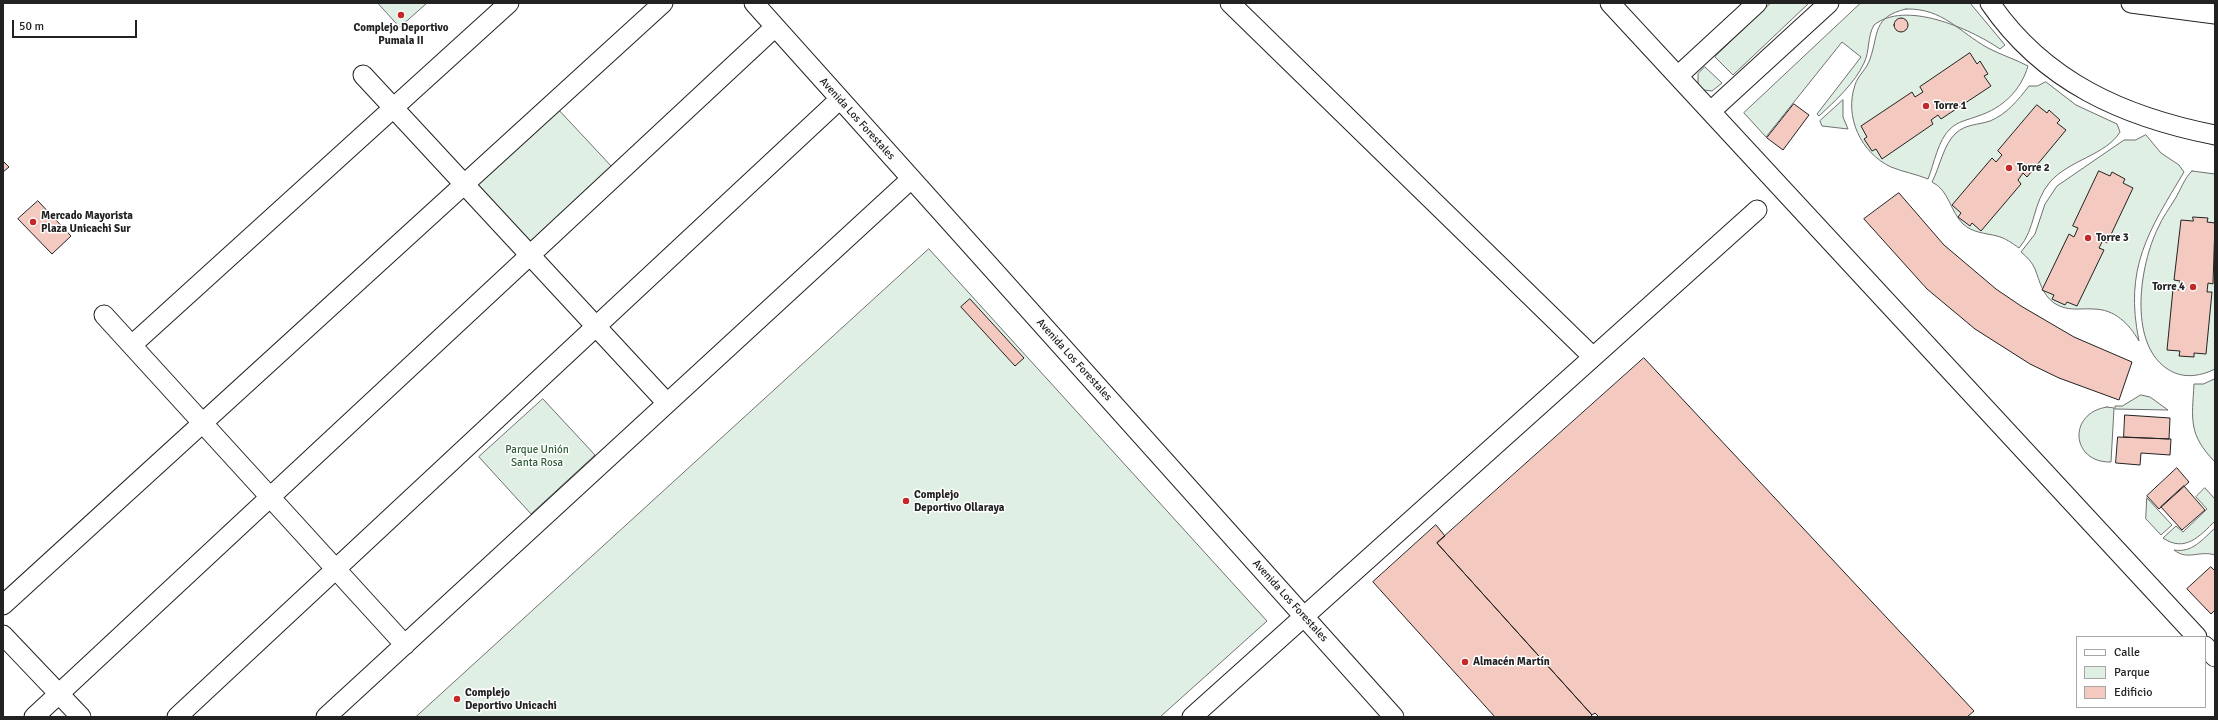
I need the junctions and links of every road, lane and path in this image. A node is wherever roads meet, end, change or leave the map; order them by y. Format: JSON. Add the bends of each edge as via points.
{"nodes":[{"id":1,"x":509,"y":3,"type":"edge"},
{"id":2,"x":663,"y":3,"type":"edge"},
{"id":3,"x":754,"y":3,"type":"edge"},
{"id":4,"x":1230,"y":3,"type":"edge"},
{"id":5,"x":1610,"y":3,"type":"edge"},
{"id":6,"x":1757,"y":3,"type":"edge"},
{"id":7,"x":1829,"y":3,"type":"edge"},
{"id":8,"x":1990,"y":3,"type":"edge"},
{"id":9,"x":2131,"y":3,"type":"edge"},
{"id":10,"x":2215,"y":14,"type":"edge"},
{"id":11,"x":775,"y":27,"type":"junction"},
{"id":12,"x":362,"y":75,"type":"dead end"},
{"id":13,"x":1679,"y":75,"type":"junction"},
{"id":14,"x":840,"y":99,"type":"junction"},
{"id":15,"x":393,"y":108,"type":"junction"},
{"id":16,"x":1711,"y":111,"type":"junction"},
{"id":17,"x":2215,"y":135,"type":"edge"},
{"id":18,"x":911,"y":179,"type":"junction"},
{"id":19,"x":464,"y":184,"type":"junction"},
{"id":20,"x":1757,"y":210,"type":"dead end"},
{"id":21,"x":530,"y":255,"type":"junction"},
{"id":22,"x":104,"y":315,"type":"dead end"},
{"id":23,"x":596,"y":326,"type":"junction"},
{"id":24,"x":132,"y":345,"type":"junction"},
{"id":25,"x":1593,"y":357,"type":"junction"},
{"id":26,"x":667,"y":403,"type":"junction"},
{"id":27,"x":202,"y":423,"type":"junction"},
{"id":28,"x":270,"y":496,"type":"junction"},
{"id":29,"x":336,"y":568,"type":"junction"},
{"id":30,"x":3,"y":605,"type":"edge"},
{"id":31,"x":1304,"y":617,"type":"junction"},
{"id":32,"x":3,"y":635,"type":"edge"},
{"id":33,"x":2196,"y":636,"type":"edge"},
{"id":34,"x":405,"y":645,"type":"junction"},
{"id":35,"x":2206,"y":647,"type":"edge"},
{"id":36,"x":2215,"y":657,"type":"edge"},
{"id":37,"x":59,"y":694,"type":"junction"},
{"id":38,"x":34,"y":717,"type":"edge"},
{"id":39,"x":81,"y":717,"type":"edge"},
{"id":40,"x":177,"y":717,"type":"edge"},
{"id":41,"x":326,"y":717,"type":"edge"},
{"id":42,"x":1192,"y":717,"type":"edge"},
{"id":43,"x":1394,"y":717,"type":"edge"}],
"edges":[{"from":1,"to":15,"type":"street"},
{"from":2,"to":19,"type":"street"},
{"from":3,"to":11,"type":"street","name":"Avenida Los Forestales"},
{"from":4,"to":25,"type":"street"},
{"from":5,"to":13,"type":"street"},
{"from":6,"to":13,"type":"street"},
{"from":7,"to":16,"type":"street"},
{"from":8,"to":17,"type":"street","via":[[2037,57],[2072,83],[2145,118]]},
{"from":9,"to":10,"type":"street"},
{"from":11,"to":14,"type":"street","name":"Avenida Los Forestales"},
{"from":11,"to":21,"type":"street"},
{"from":12,"to":15,"type":"street"},
{"from":13,"to":16,"type":"street"},
{"from":14,"to":18,"type":"street","name":"Avenida Los Forestales"},
{"from":14,"to":23,"type":"street"},
{"from":15,"to":19,"type":"street"},
{"from":15,"to":24,"type":"street"},
{"from":16,"to":33,"type":"street"},
{"from":18,"to":26,"type":"street"},
{"from":18,"to":31,"type":"street","name":"Avenida Los Forestales"},
{"from":19,"to":21,"type":"street"},
{"from":19,"to":27,"type":"street"},
{"from":20,"to":25,"type":"street"},
{"from":21,"to":23,"type":"street"},
{"from":21,"to":28,"type":"street"},
{"from":22,"to":24,"type":"street"},
{"from":23,"to":26,"type":"street"},
{"from":23,"to":29,"type":"street"},
{"from":24,"to":27,"type":"street"},
{"from":25,"to":31,"type":"street"},
{"from":26,"to":34,"type":"street"},
{"from":27,"to":28,"type":"street"},
{"from":27,"to":30,"type":"street"},
{"from":28,"to":29,"type":"street"},
{"from":28,"to":37,"type":"street"},
{"from":29,"to":34,"type":"street"},
{"from":29,"to":40,"type":"street"},
{"from":31,"to":42,"type":"street"},
{"from":31,"to":43,"type":"street","name":"Avenida Los Forestales"},
{"from":32,"to":37,"type":"street"},
{"from":34,"to":41,"type":"street"},
{"from":35,"to":36,"type":"street"},
{"from":37,"to":38,"type":"street"},
{"from":37,"to":39,"type":"street"}]}
